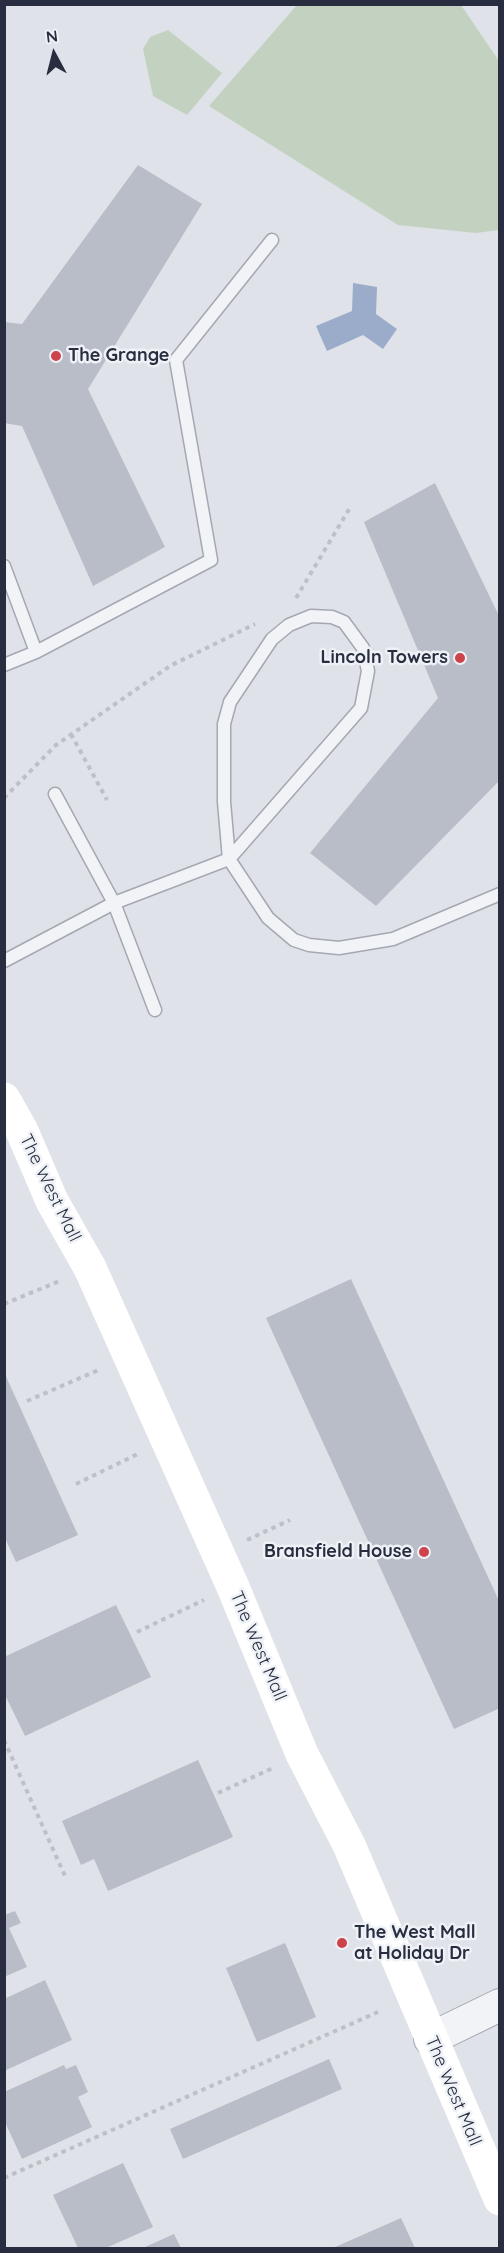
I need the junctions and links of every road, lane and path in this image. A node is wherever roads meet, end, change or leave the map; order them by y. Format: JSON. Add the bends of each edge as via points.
{"nodes":[{"id":1,"x":272,"y":240,"type":"dead end"},
{"id":2,"x":351,"y":506,"type":"dead end"},
{"id":3,"x":4,"y":566,"type":"edge"},
{"id":4,"x":291,"y":606,"type":"dead end"},
{"id":5,"x":261,"y":621,"type":"dead end"},
{"id":6,"x":36,"y":652,"type":"junction"},
{"id":7,"x":4,"y":665,"type":"edge"},
{"id":8,"x":71,"y":734,"type":"junction"},
{"id":9,"x":55,"y":794,"type":"dead end"},
{"id":10,"x":4,"y":798,"type":"edge"},
{"id":11,"x":107,"y":800,"type":"dead end"},
{"id":12,"x":229,"y":859,"type":"junction"},
{"id":13,"x":500,"y":894,"type":"edge"},
{"id":14,"x":114,"y":903,"type":"junction"},
{"id":15,"x":4,"y":961,"type":"edge"},
{"id":16,"x":155,"y":1010,"type":"dead end"},
{"id":17,"x":4,"y":1099,"type":"edge"},
{"id":18,"x":90,"y":1268,"type":"junction"},
{"id":19,"x":4,"y":1304,"type":"edge"},
{"id":20,"x":130,"y":1357,"type":"junction"},
{"id":21,"x":27,"y":1401,"type":"dead end"},
{"id":22,"x":167,"y":1440,"type":"junction"},
{"id":23,"x":76,"y":1485,"type":"dead end"},
{"id":24,"x":290,"y":1520,"type":"dead end"},
{"id":25,"x":218,"y":1554,"type":"junction"},
{"id":26,"x":233,"y":1587,"type":"junction"},
{"id":27,"x":137,"y":1632,"type":"dead end"},
{"id":28,"x":4,"y":1740,"type":"edge"},
{"id":29,"x":302,"y":1754,"type":"junction"},
{"id":30,"x":218,"y":1793,"type":"dead end"},
{"id":31,"x":65,"y":1876,"type":"dead end"},
{"id":32,"x":500,"y":2005,"type":"edge"},
{"id":33,"x":378,"y":2012,"type":"dead end"},
{"id":34,"x":430,"y":2039,"type":"junction"},
{"id":35,"x":4,"y":2178,"type":"edge"},
{"id":36,"x":500,"y":2199,"type":"edge"}],
"edges":[{"from":1,"to":6,"type":"lane","via":[[176,360],[211,560]]},
{"from":2,"to":4,"type":"path"},
{"from":3,"to":6,"type":"lane"},
{"from":5,"to":8,"type":"path","via":[[170,666]]},
{"from":6,"to":7,"type":"lane"},
{"from":8,"to":10,"type":"path"},
{"from":8,"to":11,"type":"path"},
{"from":9,"to":14,"type":"lane"},
{"from":12,"to":12,"type":"lane","via":[[223,742],[230,702],[272,639],[311,616],[338,619],[356,636],[366,660],[367,683],[361,708]]},
{"from":12,"to":13,"type":"lane","via":[[275,926],[294,940],[323,947],[393,939]]},
{"from":12,"to":14,"type":"lane"},
{"from":14,"to":15,"type":"lane"},
{"from":14,"to":16,"type":"lane"},
{"from":17,"to":18,"type":"main road","name":"The West Mall","via":[[52,1201]]},
{"from":18,"to":19,"type":"path"},
{"from":18,"to":20,"type":"main road","name":"The West Mall"},
{"from":20,"to":21,"type":"path"},
{"from":20,"to":22,"type":"main road","name":"The West Mall"},
{"from":22,"to":23,"type":"path"},
{"from":22,"to":25,"type":"main road","name":"The West Mall"},
{"from":24,"to":25,"type":"path"},
{"from":25,"to":26,"type":"main road","name":"The West Mall"},
{"from":26,"to":27,"type":"path"},
{"from":26,"to":29,"type":"main road","name":"The West Mall"},
{"from":28,"to":31,"type":"path"},
{"from":29,"to":30,"type":"path"},
{"from":29,"to":34,"type":"main road","name":"The West Mall","via":[[349,1845]]},
{"from":32,"to":34,"type":"street"},
{"from":33,"to":35,"type":"path"},
{"from":34,"to":36,"type":"main road","name":"The West Mall"}]}
